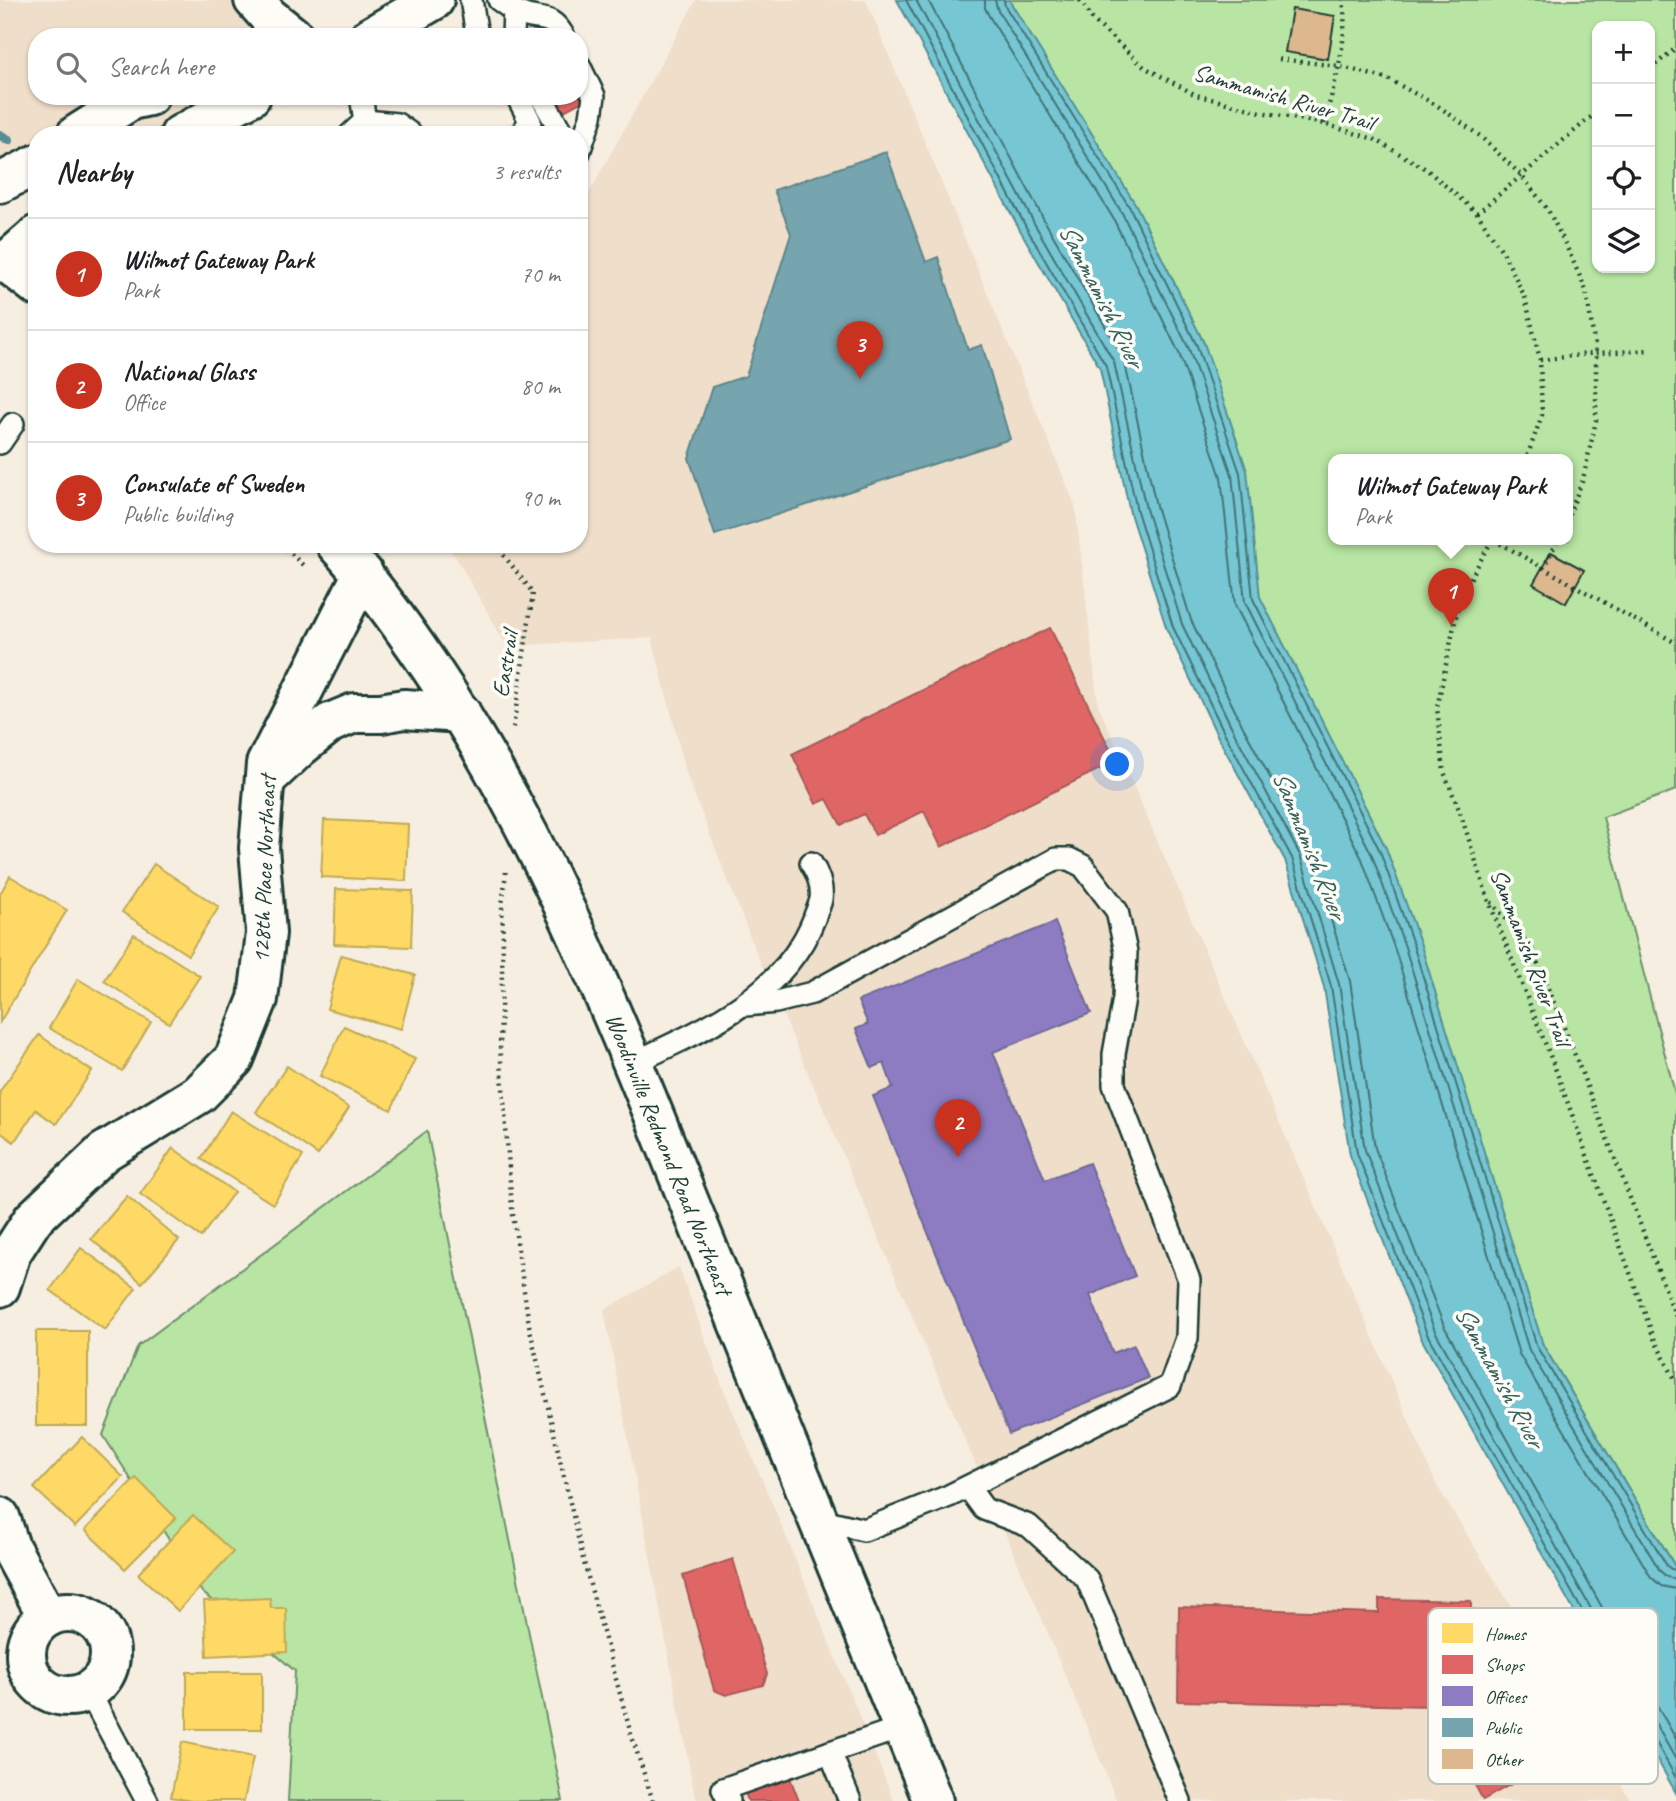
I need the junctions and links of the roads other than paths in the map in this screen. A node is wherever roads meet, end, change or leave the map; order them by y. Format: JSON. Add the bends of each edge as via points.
{"nodes":[{"id":1,"x":434,"y":0,"type":"edge"},
{"id":2,"x":471,"y":0,"type":"edge"},
{"id":3,"x":256,"y":1,"type":"edge"},
{"id":4,"x":506,"y":5,"type":"edge"},
{"id":5,"x":283,"y":28,"type":"edge"},
{"id":6,"x":386,"y":28,"type":"edge"},
{"id":7,"x":476,"y":28,"type":"edge"},
{"id":8,"x":511,"y":28,"type":"edge"},
{"id":9,"x":559,"y":28,"type":"edge"},
{"id":10,"x":588,"y":84,"type":"edge"},
{"id":11,"x":123,"y":105,"type":"edge"},
{"id":12,"x":235,"y":105,"type":"edge"},
{"id":13,"x":362,"y":105,"type":"edge"},
{"id":14,"x":522,"y":105,"type":"edge"},
{"id":15,"x":546,"y":105,"type":"edge"},
{"id":16,"x":90,"y":126,"type":"edge"},
{"id":17,"x":196,"y":126,"type":"edge"},
{"id":18,"x":358,"y":126,"type":"edge"},
{"id":19,"x":378,"y":126,"type":"edge"},
{"id":20,"x":400,"y":126,"type":"edge"},
{"id":21,"x":527,"y":126,"type":"edge"},
{"id":22,"x":558,"y":126,"type":"edge"},
{"id":23,"x":588,"y":126,"type":"edge"},
{"id":24,"x":28,"y":169,"type":"edge"},
{"id":25,"x":0,"y":183,"type":"edge"},
{"id":26,"x":28,"y":243,"type":"edge"},
{"id":27,"x":28,"y":279,"type":"edge"},
{"id":28,"x":13,"y":424,"type":"dead end"},
{"id":29,"x":0,"y":443,"type":"edge"},
{"id":30,"x":344,"y":553,"type":"edge"},
{"id":31,"x":363,"y":573,"type":"junction"},
{"id":32,"x":461,"y":713,"type":"junction"},
{"id":33,"x":265,"y":779,"type":"junction"},
{"id":34,"x":811,"y":863,"type":"dead end"},
{"id":35,"x":746,"y":1004,"type":"junction"},
{"id":36,"x":633,"y":1063,"type":"junction"},
{"id":37,"x":0,"y":1287,"type":"edge"},
{"id":38,"x":968,"y":1486,"type":"junction"},
{"id":39,"x":0,"y":1517,"type":"edge"},
{"id":40,"x":818,"y":1519,"type":"junction"},
{"id":41,"x":48,"y":1617,"type":"junction"},
{"id":42,"x":89,"y":1692,"type":"junction"},
{"id":43,"x":903,"y":1727,"type":"junction"},
{"id":44,"x":831,"y":1752,"type":"junction"},
{"id":45,"x":147,"y":1801,"type":"edge"},
{"id":46,"x":729,"y":1801,"type":"edge"},
{"id":47,"x":850,"y":1801,"type":"edge"},
{"id":48,"x":933,"y":1801,"type":"edge"},
{"id":49,"x":1181,"y":1801,"type":"edge"}],
"edges":[{"from":1,"to":6,"type":"main road"},
{"from":2,"to":7,"type":"lane"},
{"from":3,"to":5,"type":"main road"},
{"from":4,"to":8,"type":"lane"},
{"from":4,"to":9,"type":"lane"},
{"from":10,"to":23,"type":"lane","via":[[594,96]]},
{"from":11,"to":16,"type":"main road"},
{"from":12,"to":17,"type":"main road"},
{"from":13,"to":18,"type":"lane"},
{"from":14,"to":21,"type":"lane","via":[[530,121]]},
{"from":15,"to":22,"type":"lane"},
{"from":19,"to":20,"type":"lane"},
{"from":24,"to":25,"type":"main road"},
{"from":26,"to":27,"type":"main road","via":[[6,262]]},
{"from":28,"to":29,"type":"lane"},
{"from":30,"to":31,"type":"main road","name":"Woodinville Redmond Road Northeast"},
{"from":31,"to":32,"type":"main road","name":"Woodinville Redmond Road Northeast"},
{"from":31,"to":33,"type":"main road","name":"128th Place Northeast","via":[[266,764]]},
{"from":32,"to":33,"type":"main road","via":[[404,709],[354,713],[330,723]]},
{"from":32,"to":36,"type":"main road","name":"Woodinville Redmond Road Northeast","via":[[564,907]]},
{"from":33,"to":37,"type":"main road","name":"128th Place Northeast","via":[[259,848],[266,933],[258,999],[234,1059],[199,1094],[104,1152],[33,1219],[11,1253]]},
{"from":34,"to":35,"type":"lane","via":[[822,897],[807,936],[783,971]]},
{"from":35,"to":36,"type":"lane"},
{"from":35,"to":38,"type":"lane","via":[[812,993],[1056,859],[1083,866],[1116,911],[1126,952],[1114,1085],[1189,1280],[1187,1338],[1170,1386]]},
{"from":36,"to":40,"type":"main road","name":"Woodinville Redmond Road Northeast"},
{"from":38,"to":40,"type":"lane","via":[[864,1530]]},
{"from":38,"to":49,"type":"lane","via":[[984,1509],[1029,1526],[1087,1579]]},
{"from":39,"to":41,"type":"main road","via":[[10,1547]]},
{"from":40,"to":43,"type":"main road","name":"Woodinville Redmond Road Northeast"},
{"from":41,"to":42,"type":"main road","via":[[77,1613],[102,1628],[111,1656],[108,1670]]},
{"from":41,"to":42,"type":"main road","via":[[36,1626],[26,1653],[35,1681],[60,1696]]},
{"from":42,"to":45,"type":"lane"},
{"from":43,"to":44,"type":"lane"},
{"from":43,"to":48,"type":"main road","name":"Woodinville Redmond Road Northeast"},
{"from":44,"to":46,"type":"lane","via":[[723,1789]]},
{"from":44,"to":47,"type":"lane"}]}
